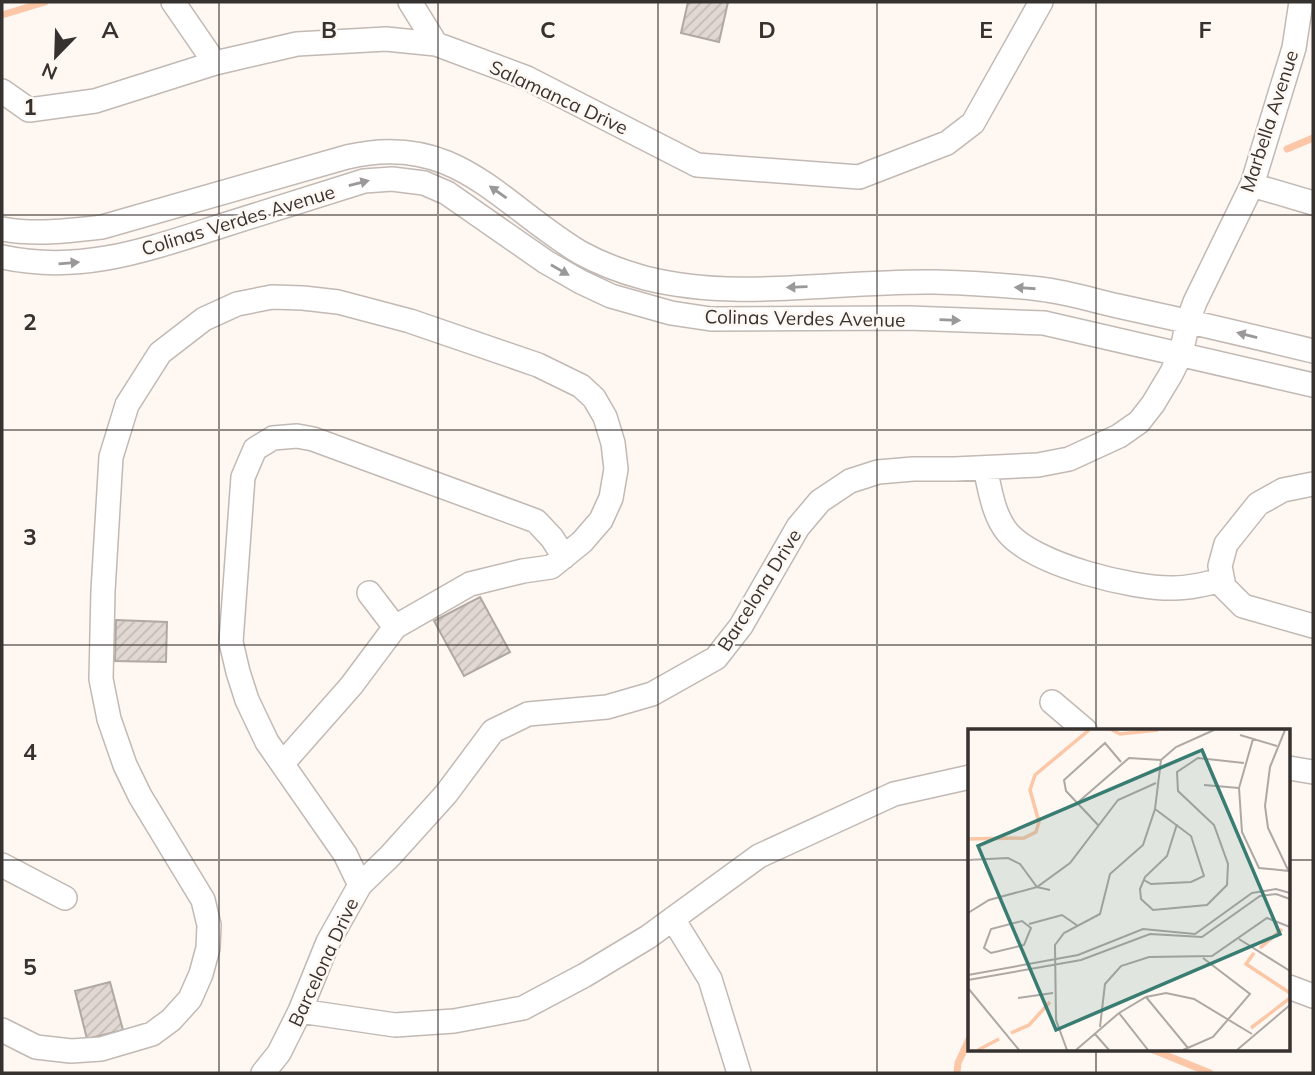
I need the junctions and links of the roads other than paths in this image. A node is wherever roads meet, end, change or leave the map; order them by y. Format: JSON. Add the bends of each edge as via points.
{"nodes":[{"id":1,"x":173,"y":2,"type":"edge"},
{"id":2,"x":410,"y":2,"type":"edge"},
{"id":3,"x":1041,"y":2,"type":"edge"},
{"id":4,"x":1301,"y":2,"type":"edge"},
{"id":5,"x":436,"y":44,"type":"junction"},
{"id":6,"x":215,"y":63,"type":"junction"},
{"id":7,"x":2,"y":91,"type":"edge"},
{"id":8,"x":1252,"y":185,"type":"junction"},
{"id":9,"x":1313,"y":203,"type":"edge"},
{"id":10,"x":2,"y":229,"type":"edge"},
{"id":11,"x":2,"y":257,"type":"edge"},
{"id":12,"x":1188,"y":321,"type":"junction"},
{"id":13,"x":1313,"y":351,"type":"edge"},
{"id":14,"x":1181,"y":354,"type":"junction"},
{"id":15,"x":1313,"y":385,"type":"edge"},
{"id":16,"x":985,"y":468,"type":"junction"},
{"id":17,"x":1313,"y":484,"type":"edge"},
{"id":18,"x":564,"y":557,"type":"junction"},
{"id":19,"x":1222,"y":580,"type":"junction"},
{"id":20,"x":369,"y":593,"type":"dead end"},
{"id":21,"x":1313,"y":626,"type":"edge"},
{"id":22,"x":395,"y":627,"type":"junction"},
{"id":23,"x":1052,"y":702,"type":"dead end"},
{"id":24,"x":1084,"y":729,"type":"edge"},
{"id":25,"x":283,"y":763,"type":"junction"},
{"id":26,"x":1290,"y":768,"type":"edge"},
{"id":27,"x":1313,"y":772,"type":"edge"},
{"id":28,"x":968,"y":777,"type":"edge"},
{"id":29,"x":2,"y":865,"type":"edge"},
{"id":30,"x":360,"y":885,"type":"junction"},
{"id":31,"x":65,"y":898,"type":"dead end"},
{"id":32,"x":673,"y":919,"type":"junction"},
{"id":33,"x":1290,"y":987,"type":"edge"},
{"id":34,"x":1313,"y":996,"type":"edge"},
{"id":35,"x":300,"y":1011,"type":"junction"},
{"id":36,"x":2,"y":1030,"type":"edge"},
{"id":37,"x":263,"y":1073,"type":"edge"},
{"id":38,"x":739,"y":1073,"type":"edge"}],
"edges":[{"from":1,"to":6,"type":"street"},
{"from":2,"to":5,"type":"street"},
{"from":3,"to":5,"type":"street","name":"Salamanca Drive","via":[[973,123],[947,143],[859,177],[697,165],[527,78]]},
{"from":4,"to":8,"type":"street","name":"Marbella Avenue","via":[[1294,48]]},
{"from":5,"to":6,"type":"street","name":"Salamanca Drive","via":[[386,39],[297,44]]},
{"from":6,"to":7,"type":"street","name":"Salamanca Drive","via":[[95,101],[29,110]]},
{"from":8,"to":9,"type":"street"},
{"from":8,"to":12,"type":"street","name":"Marbella Avenue"},
{"from":12,"to":10,"type":"street","name":"Colinas Verdes Avenue","one_way":true,"via":[[1041,289],[934,282],[719,290],[646,278],[583,254],[460,167],[431,156],[396,151],[347,157],[102,227],[54,232]]},
{"from":11,"to":14,"type":"street","name":"Colinas Verdes Avenue","one_way":true,"via":[[55,264],[99,261],[363,181],[392,178],[424,183],[447,193],[581,282],[671,313],[711,319],[1044,323]]},
{"from":13,"to":12,"type":"street","name":"Colinas Verdes Avenue","one_way":true},
{"from":12,"to":14,"type":"street","name":"Marbella Avenue"},
{"from":14,"to":15,"type":"street","name":"Colinas Verdes Avenue"},
{"from":14,"to":16,"type":"street","name":"Barcelona Drive","via":[[1153,404],[1139,422],[1119,436],[1069,459]]},
{"from":16,"to":19,"type":"street","via":[[995,508],[1007,531],[1043,557],[1153,587]]},
{"from":16,"to":30,"type":"street","name":"Barcelona Drive","via":[[878,472],[840,487],[820,501],[798,527],[741,626],[716,658],[652,694],[607,708],[528,715],[494,730],[446,794]]},
{"from":17,"to":19,"type":"street","via":[[1283,490],[1258,504],[1226,544],[1220,566]]},
{"from":18,"to":22,"type":"street","via":[[551,567],[470,584]]},
{"from":18,"to":25,"type":"street","via":[[536,521],[333,445],[297,436],[273,438],[255,449],[243,477],[231,642],[252,712]]},
{"from":18,"to":36,"type":"street","via":[[601,520],[611,498],[616,468],[605,417],[581,386],[538,365],[410,321],[303,298],[272,297],[237,304],[204,319],[160,353],[127,405],[111,457],[101,679],[125,765],[203,900],[208,948],[190,999],[152,1034],[100,1049],[71,1051],[36,1047]]},
{"from":19,"to":21,"type":"street","via":[[1243,606]]},
{"from":20,"to":22,"type":"street"},
{"from":22,"to":25,"type":"street","via":[[351,686]]},
{"from":23,"to":24,"type":"street"},
{"from":25,"to":30,"type":"street","via":[[345,854]]},
{"from":26,"to":27,"type":"street"},
{"from":28,"to":32,"type":"street","via":[[894,794],[760,856]]},
{"from":29,"to":31,"type":"street"},
{"from":30,"to":35,"type":"street","name":"Barcelona Drive","via":[[328,942]]},
{"from":32,"to":35,"type":"street","via":[[523,1008],[454,1021],[395,1025]]},
{"from":32,"to":38,"type":"street","via":[[710,979]]},
{"from":33,"to":34,"type":"street"},
{"from":35,"to":37,"type":"street","name":"Barcelona Drive"}]}
